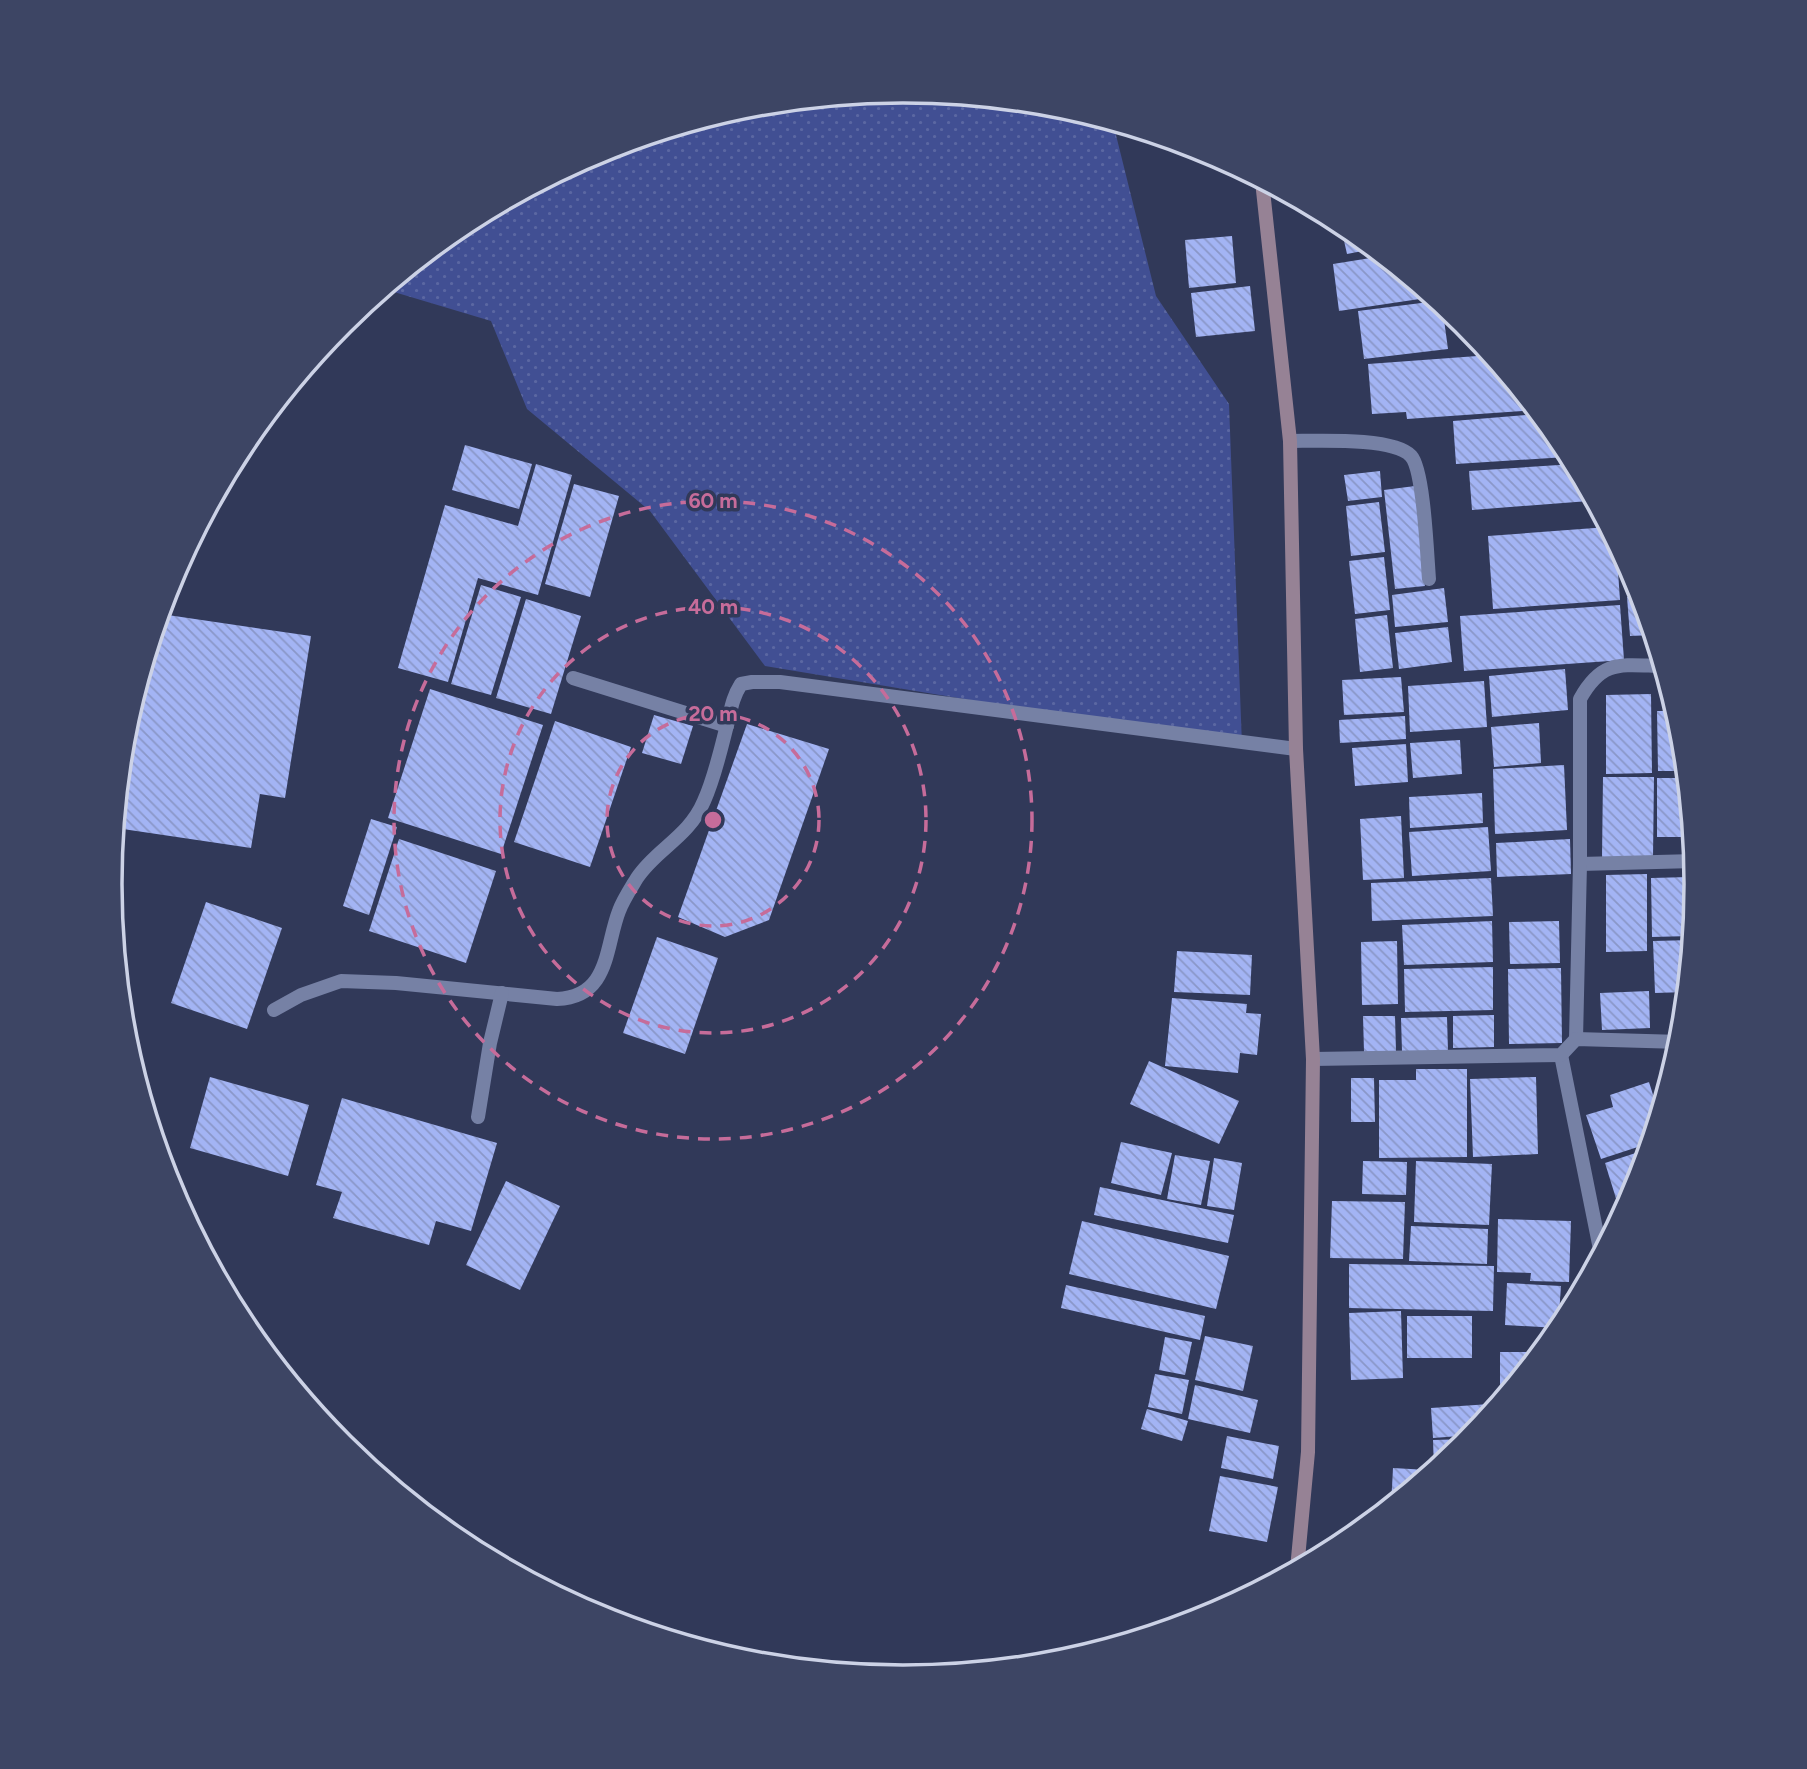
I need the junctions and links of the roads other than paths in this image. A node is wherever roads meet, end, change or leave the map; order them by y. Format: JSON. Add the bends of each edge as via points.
{"nodes":[{"id":1,"x":1263,"y":192,"type":"edge"},
{"id":2,"x":1290,"y":441,"type":"junction"},
{"id":3,"x":1429,"y":579,"type":"dead end"},
{"id":4,"x":1653,"y":666,"type":"edge"},
{"id":5,"x":573,"y":678,"type":"dead end"},
{"id":6,"x":727,"y":726,"type":"junction"},
{"id":7,"x":1296,"y":750,"type":"junction"},
{"id":8,"x":1684,"y":861,"type":"edge"},
{"id":9,"x":1580,"y":864,"type":"junction"},
{"id":10,"x":502,"y":993,"type":"junction"},
{"id":11,"x":274,"y":1010,"type":"dead end"},
{"id":12,"x":1576,"y":1039,"type":"junction"},
{"id":13,"x":1669,"y":1042,"type":"edge"},
{"id":14,"x":1561,"y":1055,"type":"junction"},
{"id":15,"x":1313,"y":1059,"type":"junction"},
{"id":16,"x":478,"y":1117,"type":"dead end"},
{"id":17,"x":1598,"y":1241,"type":"edge"},
{"id":18,"x":1298,"y":1559,"type":"edge"}],
"edges":[{"from":1,"to":2,"type":"street"},
{"from":2,"to":3,"type":"street","via":[[1387,443],[1411,455],[1419,472]]},
{"from":2,"to":7,"type":"street"},
{"from":4,"to":9,"type":"street","via":[[1606,670],[1590,680],[1580,699]]},
{"from":5,"to":6,"type":"street"},
{"from":6,"to":7,"type":"street","via":[[741,684],[780,682]]},
{"from":6,"to":10,"type":"street","via":[[702,805],[683,833],[638,876],[619,911],[601,972],[587,990],[572,998]]},
{"from":7,"to":15,"type":"street"},
{"from":8,"to":9,"type":"street"},
{"from":9,"to":12,"type":"street"},
{"from":10,"to":11,"type":"street","via":[[341,981]]},
{"from":10,"to":16,"type":"street"},
{"from":12,"to":13,"type":"street"},
{"from":12,"to":14,"type":"street"},
{"from":14,"to":15,"type":"street"},
{"from":14,"to":17,"type":"street"},
{"from":15,"to":18,"type":"street","via":[[1308,1452]]}]}
